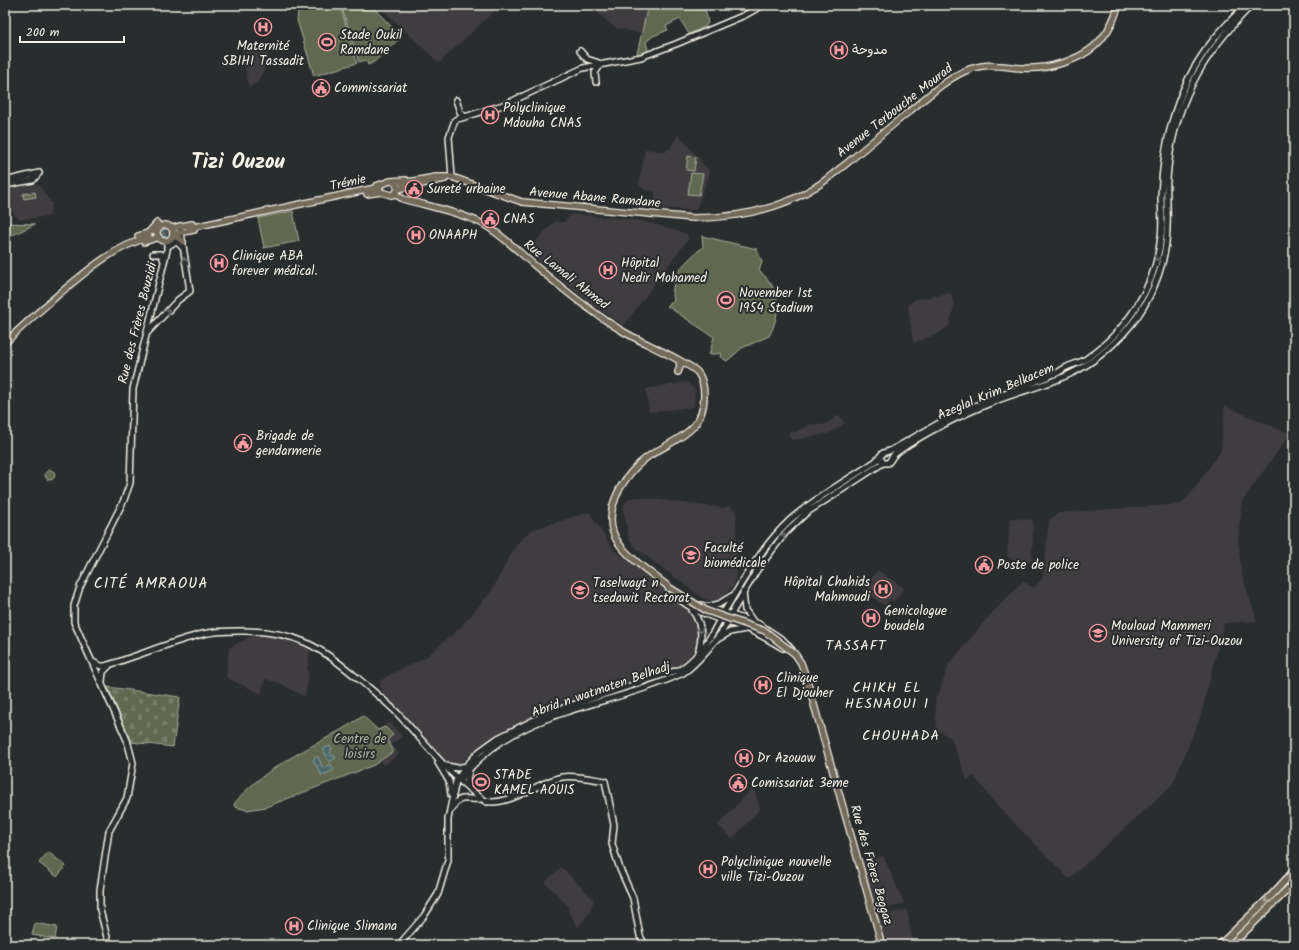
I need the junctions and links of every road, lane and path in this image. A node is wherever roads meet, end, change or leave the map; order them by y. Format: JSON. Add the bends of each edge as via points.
{"nodes":[{"id":1,"x":764,"y":5,"type":"edge"},
{"id":2,"x":1120,"y":5,"type":"edge"},
{"id":3,"x":1245,"y":5,"type":"edge"},
{"id":4,"x":1252,"y":5,"type":"edge"},
{"id":5,"x":580,"y":51,"type":"dead end"},
{"id":6,"x":602,"y":63,"type":"junction"},
{"id":7,"x":596,"y":82,"type":"dead end"},
{"id":8,"x":456,"y":100,"type":"dead end"},
{"id":9,"x":465,"y":117,"type":"junction"},
{"id":10,"x":452,"y":177,"type":"junction"},
{"id":11,"x":5,"y":181,"type":"edge"},
{"id":12,"x":395,"y":182,"type":"junction"},
{"id":13,"x":385,"y":184,"type":"junction"},
{"id":14,"x":5,"y":185,"type":"edge"},
{"id":15,"x":380,"y":188,"type":"tunnel mouth"},
{"id":16,"x":398,"y":189,"type":"junction"},
{"id":17,"x":387,"y":193,"type":"junction"},
{"id":18,"x":320,"y":200,"type":"junction"},
{"id":19,"x":408,"y":201,"type":"junction"},
{"id":20,"x":418,"y":203,"type":"junction"},
{"id":21,"x":403,"y":206,"type":"dead end"},
{"id":22,"x":740,"y":216,"type":"joint"},
{"id":23,"x":234,"y":219,"type":"junction"},
{"id":24,"x":157,"y":223,"type":"dead end"},
{"id":25,"x":189,"y":228,"type":"tunnel mouth"},
{"id":26,"x":180,"y":229,"type":"junction"},
{"id":27,"x":158,"y":230,"type":"junction"},
{"id":28,"x":173,"y":233,"type":"junction"},
{"id":29,"x":148,"y":235,"type":"junction"},
{"id":30,"x":159,"y":238,"type":"junction"},
{"id":31,"x":167,"y":244,"type":"junction"},
{"id":32,"x":183,"y":245,"type":"junction"},
{"id":33,"x":153,"y":254,"type":"dead end"},
{"id":34,"x":164,"y":262,"type":"junction"},
{"id":35,"x":82,"y":273,"type":"junction"},
{"id":36,"x":147,"y":333,"type":"junction"},
{"id":37,"x":5,"y":343,"type":"edge"},
{"id":38,"x":679,"y":361,"type":"junction"},
{"id":39,"x":1069,"y":370,"type":"junction"},
{"id":40,"x":678,"y":372,"type":"dead end"},
{"id":41,"x":887,"y":452,"type":"junction"},
{"id":42,"x":880,"y":457,"type":"junction"},
{"id":43,"x":891,"y":458,"type":"junction"},
{"id":44,"x":883,"y":463,"type":"junction"},
{"id":45,"x":668,"y":587,"type":"junction"},
{"id":46,"x":743,"y":591,"type":"junction"},
{"id":47,"x":736,"y":593,"type":"junction"},
{"id":48,"x":690,"y":607,"type":"junction"},
{"id":49,"x":705,"y":607,"type":"junction"},
{"id":50,"x":726,"y":617,"type":"junction"},
{"id":51,"x":752,"y":620,"type":"junction"},
{"id":52,"x":747,"y":629,"type":"junction"},
{"id":53,"x":711,"y":644,"type":"junction"},
{"id":54,"x":697,"y":654,"type":"junction"},
{"id":55,"x":794,"y":654,"type":"junction"},
{"id":56,"x":92,"y":660,"type":"junction"},
{"id":57,"x":113,"y":664,"type":"junction"},
{"id":58,"x":102,"y":682,"type":"junction"},
{"id":59,"x":438,"y":761,"type":"junction"},
{"id":60,"x":469,"y":766,"type":"junction"},
{"id":61,"x":458,"y":781,"type":"junction"},
{"id":62,"x":481,"y":799,"type":"junction"},
{"id":63,"x":452,"y":801,"type":"junction"},
{"id":64,"x":448,"y":819,"type":"junction"},
{"id":65,"x":1294,"y":871,"type":"edge"},
{"id":66,"x":1294,"y":883,"type":"edge"},
{"id":67,"x":109,"y":945,"type":"edge"},
{"id":68,"x":399,"y":945,"type":"edge"},
{"id":69,"x":645,"y":945,"type":"edge"},
{"id":70,"x":882,"y":945,"type":"edge"},
{"id":71,"x":1220,"y":945,"type":"edge"},
{"id":72,"x":1231,"y":945,"type":"edge"}],
"edges":[{"from":1,"to":6,"type":"main road","via":[[745,16],[641,57]]},
{"from":2,"to":22,"type":"main road","name":"Avenue Terbouche Mourad","via":[[1103,38],[1087,52],[1049,66],[1022,68],[984,64],[966,71],[927,97],[818,186],[786,203]]},
{"from":3,"to":39,"type":"main road","one_way":true,"via":[[1198,61],[1179,100],[1167,141],[1161,196],[1162,235],[1149,284],[1120,330],[1108,342]]},
{"from":4,"to":39,"type":"main road","via":[[1212,49],[1189,89],[1179,114],[1169,163],[1166,247],[1156,282],[1146,302],[1124,333],[1111,346],[1088,364]]},
{"from":5,"to":6,"type":"main road","via":[[587,59]]},
{"from":6,"to":7,"type":"main road","via":[[595,73]]},
{"from":9,"to":6,"type":"main road","one_way":true,"via":[[506,104],[583,68]]},
{"from":8,"to":9,"type":"main road","via":[[460,112]]},
{"from":9,"to":10,"type":"main road","via":[[455,120],[449,137]]},
{"from":10,"to":12,"type":"main road","name":"Avenue Abane Ramdane","via":[[441,174]]},
{"from":10,"to":16,"type":"main road"},
{"from":10,"to":22,"type":"main road","name":"Avenue Abane Ramdane","via":[[522,202],[693,218]]},
{"from":11,"to":14,"type":"main road","via":[[39,173],[33,180]]},
{"from":12,"to":13,"type":"main road","name":"Avenue Abane Ramdane"},
{"from":12,"to":16,"type":"main road"},
{"from":13,"to":17,"type":"main road","via":[[384,189]]},
{"from":13,"to":18,"type":"main road","via":[[328,195]]},
{"from":15,"to":18,"type":"main road","name":"Trémie"},
{"from":16,"to":17,"type":"main road"},
{"from":16,"to":19,"type":"main road","name":"Rue Lamali Ahmed"},
{"from":16,"to":20,"type":"main road","name":"Rue Lamali Ahmed","via":[[402,196]]},
{"from":17,"to":18,"type":"main road"},
{"from":18,"to":23,"type":"main road"},
{"from":19,"to":20,"type":"main road","name":"Rue Lamali Ahmed"},
{"from":19,"to":21,"type":"main road","via":[[404,202]]},
{"from":20,"to":38,"type":"main road","name":"Rue Lamali Ahmed","via":[[481,223],[618,329]]},
{"from":23,"to":25,"type":"main road"},
{"from":23,"to":26,"type":"main road","via":[[218,225]]},
{"from":24,"to":29,"type":"main road"},
{"from":26,"to":28,"type":"main road"},
{"from":26,"to":32,"type":"main road"},
{"from":27,"to":28,"type":"main road","via":[[164,224]]},
{"from":27,"to":29,"type":"main road"},
{"from":27,"to":30,"type":"main road"},
{"from":28,"to":31,"type":"main road"},
{"from":28,"to":32,"type":"main road"},
{"from":29,"to":35,"type":"main road","via":[[113,251]]},
{"from":30,"to":31,"type":"main road"},
{"from":30,"to":35,"type":"main road","via":[[118,252]]},
{"from":31,"to":32,"type":"main road","via":[[176,241]]},
{"from":31,"to":34,"type":"main road","name":"Rue des Frères Bouzidi"},
{"from":36,"to":32,"type":"main road","one_way":true,"via":[[191,290]]},
{"from":33,"to":34,"type":"main road","via":[[161,254]]},
{"from":34,"to":36,"type":"main road","name":"Rue des Frères Bouzidi"},
{"from":35,"to":37,"type":"main road"},
{"from":36,"to":56,"type":"main road","name":"Rue des Frères Bouzidi","via":[[132,394],[130,483],[74,606],[74,622]]},
{"from":38,"to":40,"type":"main road"},
{"from":38,"to":45,"type":"main road","name":"Rue Lamali Ahmed","via":[[698,373],[704,392],[704,403],[696,423],[681,439],[655,452],[640,464],[616,496],[612,519],[616,539],[630,556]]},
{"from":39,"to":41,"type":"main road","via":[[957,413]]},
{"from":39,"to":43,"type":"main road","name":"Azeglal Krim Belkacem","via":[[934,430]]},
{"from":41,"to":42,"type":"main road"},
{"from":41,"to":43,"type":"main road"},
{"from":42,"to":44,"type":"main road"},
{"from":42,"to":47,"type":"main road","via":[[790,520],[774,538]]},
{"from":43,"to":44,"type":"main road","via":[[888,463]]},
{"from":46,"to":44,"type":"main road","one_way":true,"via":[[774,546],[796,522]]},
{"from":45,"to":48,"type":"main road","via":[[677,598]]},
{"from":45,"to":49,"type":"main road"},
{"from":45,"to":55,"type":"main road","bridge":true,"via":[[706,611],[765,631]]},
{"from":46,"to":50,"type":"main road"},
{"from":46,"to":51,"type":"main road","via":[[745,610]]},
{"from":47,"to":49,"type":"main road","via":[[719,604]]},
{"from":47,"to":50,"type":"main road"},
{"from":48,"to":50,"type":"main road","via":[[704,614]]},
{"from":48,"to":54,"type":"main road","one_way":true,"via":[[700,627],[701,644]]},
{"from":49,"to":50,"type":"main road"},
{"from":50,"to":51,"type":"main road"},
{"from":50,"to":52,"type":"main road"},
{"from":50,"to":53,"type":"main road","name":"Abrid n watmaten Belhadj"},
{"from":50,"to":54,"type":"main road"},
{"from":51,"to":55,"type":"main road","via":[[783,640]]},
{"from":52,"to":53,"type":"main road","via":[[730,632]]},
{"from":52,"to":55,"type":"main road"},
{"from":53,"to":60,"type":"main road","name":"Abrid n watmaten Belhadj","via":[[683,673],[548,718],[498,743]]},
{"from":54,"to":60,"type":"main road","via":[[688,665],[673,673],[562,708],[520,727],[487,745]]},
{"from":55,"to":70,"type":"main road","name":"Rue des Frères Beggaz","via":[[801,663],[807,680]]},
{"from":56,"to":57,"type":"main road","via":[[101,666]]},
{"from":56,"to":58,"type":"main road","name":"Rue des Frères Bouzidi"},
{"from":57,"to":58,"type":"main road","via":[[103,672]]},
{"from":57,"to":59,"type":"main road","via":[[205,633],[252,631],[287,635],[321,649],[339,662],[399,715]]},
{"from":58,"to":67,"type":"main road","name":"Rue des Frères Bouzidi","via":[[127,740],[133,762],[127,798],[107,840],[99,902]]},
{"from":59,"to":60,"type":"main road","via":[[452,768]]},
{"from":59,"to":61,"type":"main road"},
{"from":59,"to":63,"type":"main road","via":[[449,781]]},
{"from":60,"to":61,"type":"main road","name":"Abrid n watmaten Belhadj"},
{"from":60,"to":62,"type":"main road","via":[[467,780],[471,789]]},
{"from":61,"to":62,"type":"main road","via":[[472,795]]},
{"from":61,"to":63,"type":"main road","name":"Abrid n watmaten Belhadj"},
{"from":62,"to":64,"type":"main road","via":[[459,800],[453,806]]},
{"from":62,"to":69,"type":"main road","via":[[487,802],[507,799],[563,777],[605,782],[614,825],[612,844],[633,898],[640,936]]},
{"from":63,"to":64,"type":"main road","name":"Abrid n watmaten Belhadj"},
{"from":64,"to":68,"type":"main road","name":"Abrid n watmaten Belhadj","via":[[448,860],[438,894],[424,916]]},
{"from":65,"to":71,"type":"highway","one_way":true},
{"from":66,"to":72,"type":"highway"}]}
